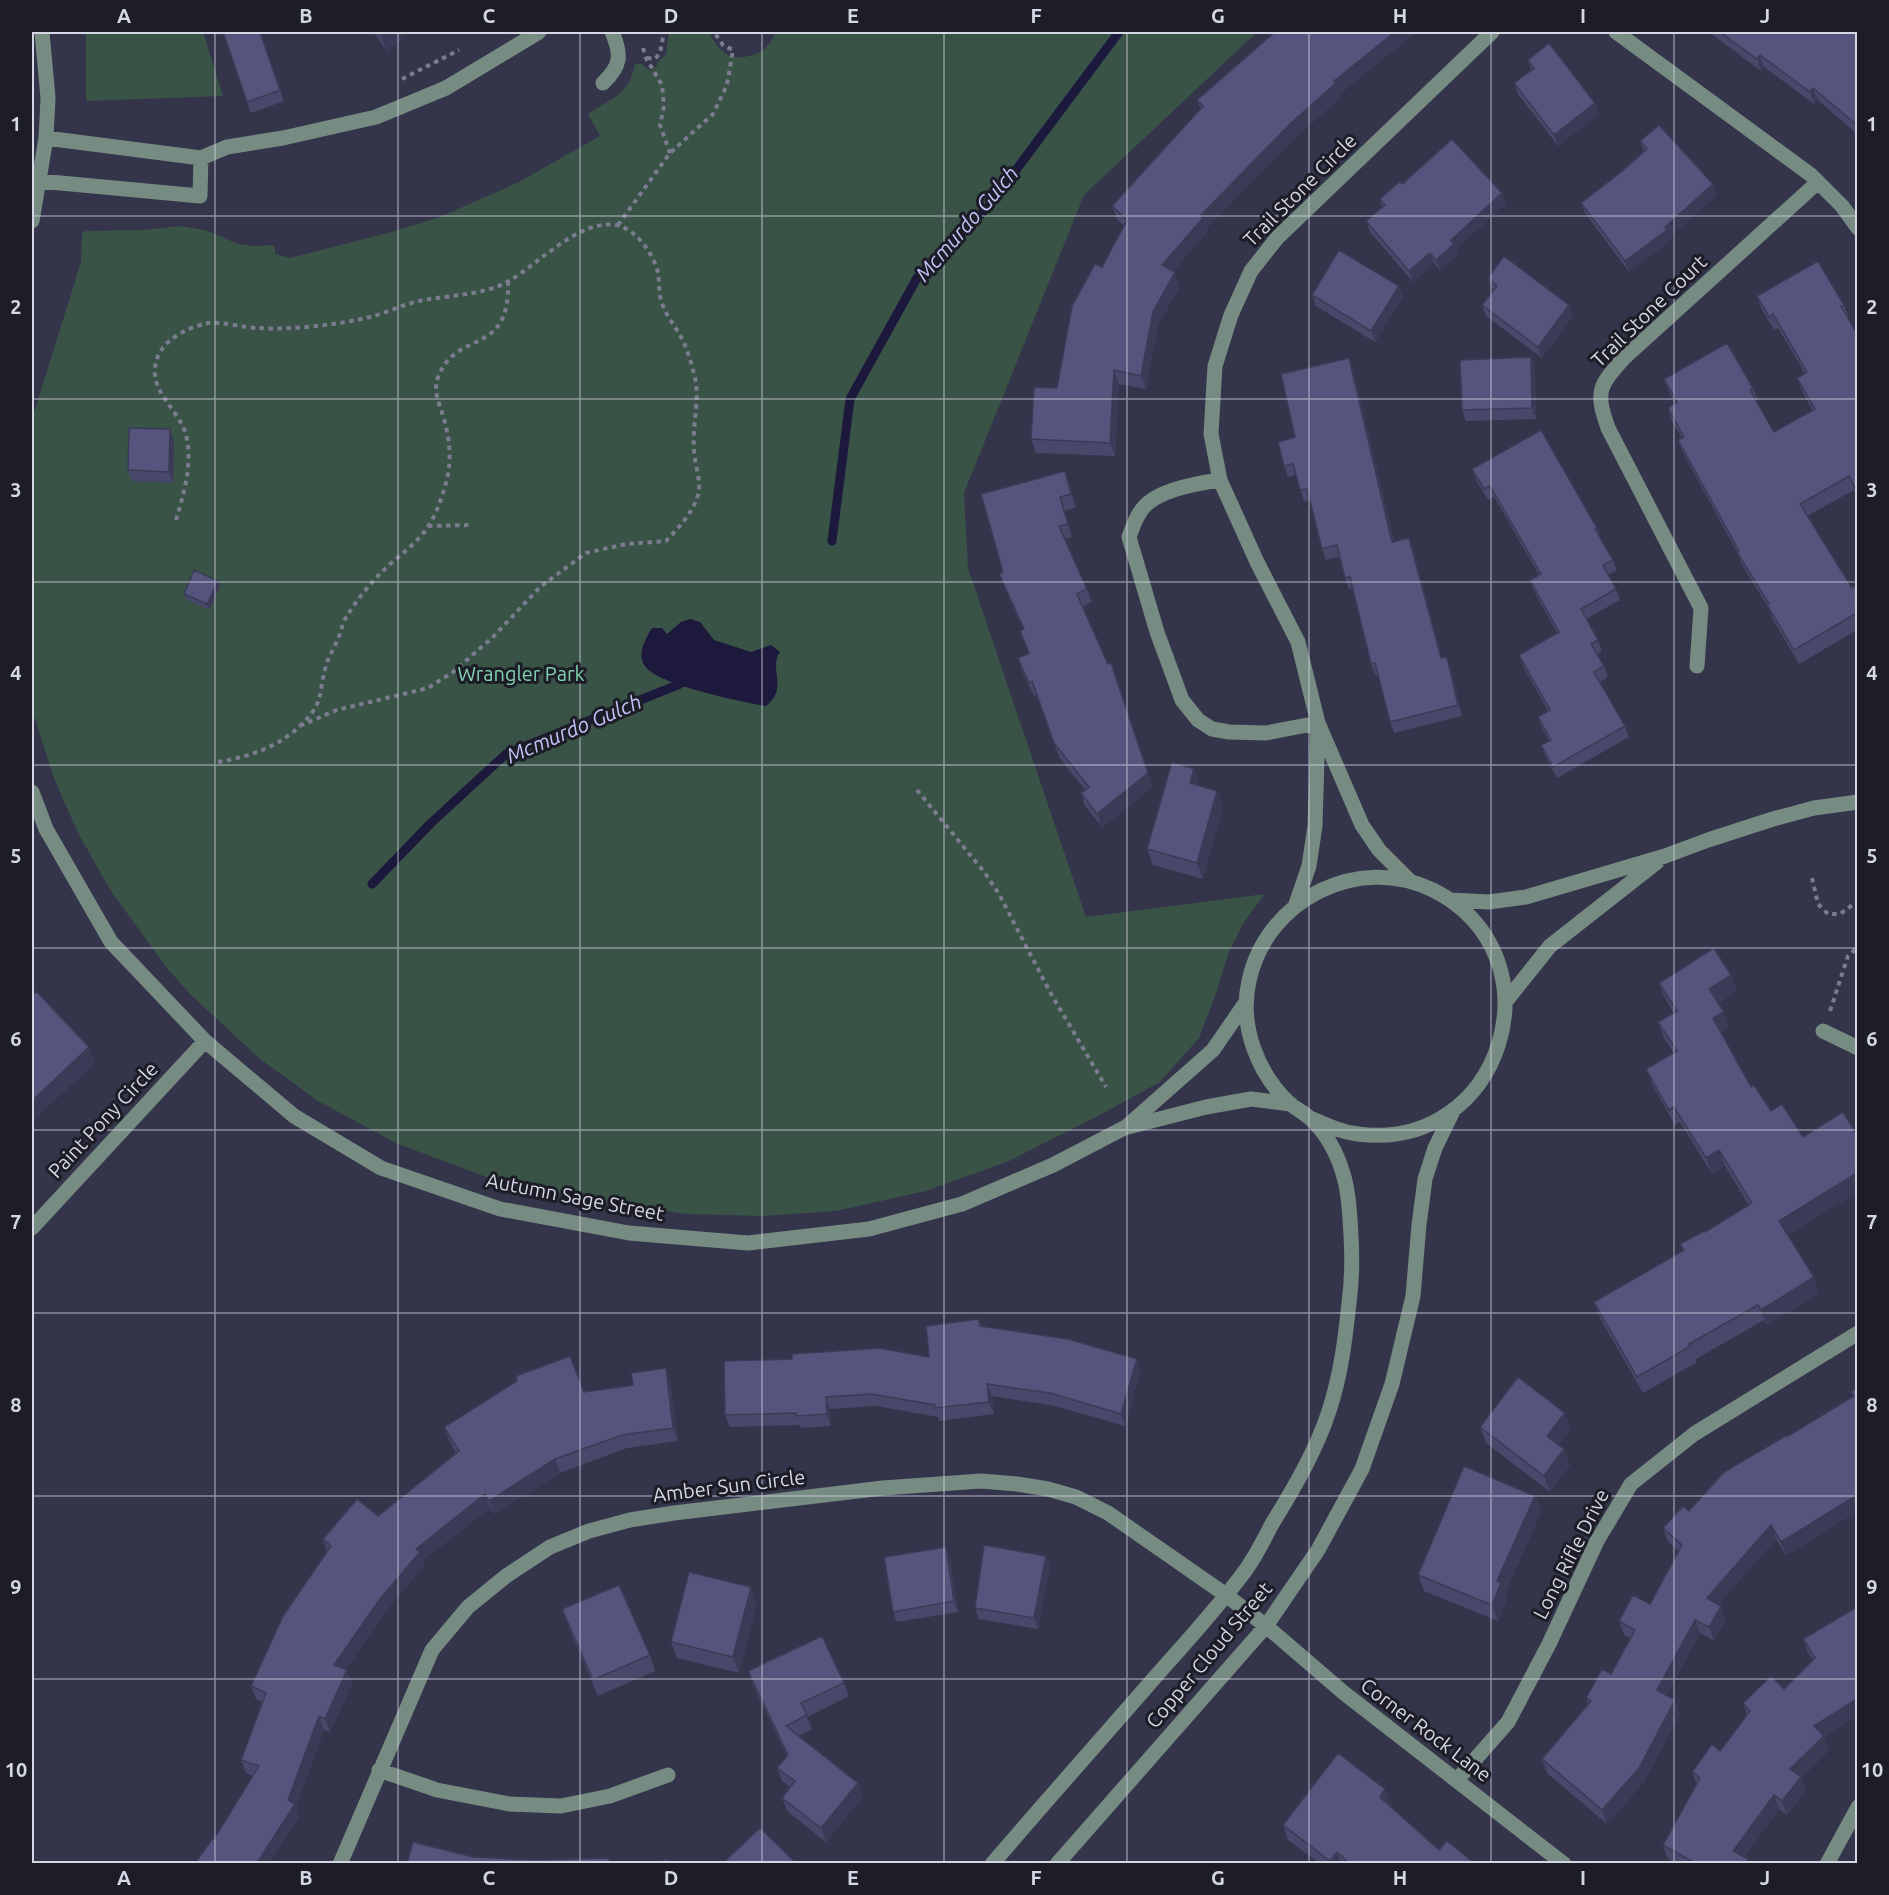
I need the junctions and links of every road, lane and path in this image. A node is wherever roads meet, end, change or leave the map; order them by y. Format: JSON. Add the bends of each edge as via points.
{"nodes":[{"id":1,"x":42,"y":32,"type":"edge"},
{"id":2,"x":539,"y":32,"type":"edge"},
{"id":3,"x":612,"y":32,"type":"edge"},
{"id":4,"x":664,"y":32,"type":"edge"},
{"id":5,"x":714,"y":32,"type":"edge"},
{"id":6,"x":1492,"y":32,"type":"edge"},
{"id":7,"x":1616,"y":32,"type":"edge"},
{"id":8,"x":466,"y":47,"type":"dead end"},
{"id":9,"x":396,"y":81,"type":"dead end"},
{"id":10,"x":603,"y":83,"type":"dead end"},
{"id":11,"x":46,"y":138,"type":"junction"},
{"id":12,"x":670,"y":153,"type":"junction"},
{"id":13,"x":201,"y":158,"type":"junction"},
{"id":14,"x":39,"y":181,"type":"junction"},
{"id":15,"x":1818,"y":182,"type":"junction"},
{"id":16,"x":32,"y":221,"type":"edge"},
{"id":17,"x":618,"y":225,"type":"junction"},
{"id":18,"x":1857,"y":228,"type":"edge"},
{"id":19,"x":508,"y":282,"type":"junction"},
{"id":20,"x":1220,"y":480,"type":"junction"},
{"id":21,"x":176,"y":520,"type":"dead end"},
{"id":22,"x":471,"y":525,"type":"dead end"},
{"id":23,"x":429,"y":526,"type":"junction"},
{"id":24,"x":1697,"y":666,"type":"dead end"},
{"id":25,"x":1318,"y":723,"type":"junction"},
{"id":26,"x":302,"y":725,"type":"junction"},
{"id":27,"x":218,"y":762,"type":"dead end"},
{"id":28,"x":917,"y":790,"type":"dead end"},
{"id":29,"x":32,"y":792,"type":"edge"},
{"id":30,"x":1857,"y":802,"type":"edge"},
{"id":31,"x":1665,"y":856,"type":"junction"},
{"id":32,"x":1812,"y":878,"type":"dead end"},
{"id":33,"x":1410,"y":881,"type":"junction"},
{"id":34,"x":1451,"y":900,"type":"junction"},
{"id":35,"x":1857,"y":901,"type":"edge"},
{"id":36,"x":1296,"y":904,"type":"junction"},
{"id":37,"x":1857,"y":946,"type":"edge"},
{"id":38,"x":1506,"y":1001,"type":"junction"},
{"id":39,"x":1246,"y":1002,"type":"junction"},
{"id":40,"x":1823,"y":1031,"type":"joint"},
{"id":41,"x":206,"y":1041,"type":"junction"},
{"id":42,"x":1857,"y":1048,"type":"edge"},
{"id":43,"x":1106,"y":1088,"type":"dead end"},
{"id":44,"x":1291,"y":1104,"type":"junction"},
{"id":45,"x":1454,"y":1109,"type":"junction"},
{"id":46,"x":1310,"y":1118,"type":"junction"},
{"id":47,"x":1124,"y":1128,"type":"junction"},
{"id":48,"x":32,"y":1228,"type":"edge"},
{"id":49,"x":1857,"y":1333,"type":"edge"},
{"id":50,"x":1226,"y":1595,"type":"junction"},
{"id":51,"x":1266,"y":1626,"type":"junction"},
{"id":52,"x":379,"y":1770,"type":"junction"},
{"id":53,"x":668,"y":1775,"type":"dead end"},
{"id":54,"x":1457,"y":1780,"type":"junction"},
{"id":55,"x":1857,"y":1807,"type":"edge"},
{"id":56,"x":340,"y":1863,"type":"edge"},
{"id":57,"x":992,"y":1863,"type":"edge"},
{"id":58,"x":1057,"y":1863,"type":"edge"},
{"id":59,"x":1564,"y":1863,"type":"edge"},
{"id":60,"x":1827,"y":1863,"type":"edge"}],
"edges":[{"from":1,"to":11,"type":"street","via":[[48,98]]},
{"from":2,"to":13,"type":"street","via":[[446,88],[376,117],[227,147]]},
{"from":3,"to":10,"type":"street","via":[[619,56],[615,71]]},
{"from":4,"to":12,"type":"path","via":[[660,53],[655,59],[646,58],[662,85],[664,106],[660,125]]},
{"from":5,"to":12,"type":"path","via":[[733,51],[727,85],[714,114]]},
{"from":6,"to":20,"type":"street","name":"Trail Stone Circle","via":[[1277,238],[1251,271],[1230,315],[1215,366],[1211,434]]},
{"from":7,"to":15,"type":"street"},
{"from":8,"to":9,"type":"path"},
{"from":11,"to":13,"type":"street"},
{"from":11,"to":14,"type":"street"},
{"from":12,"to":17,"type":"path"},
{"from":13,"to":14,"type":"street","via":[[200,196]]},
{"from":14,"to":16,"type":"street"},
{"from":15,"to":18,"type":"street"},
{"from":15,"to":24,"type":"street","name":"Trail Stone Court","via":[[1602,382],[1601,408],[1608,428],[1701,608]]},
{"from":17,"to":19,"type":"path","via":[[602,224],[584,231]]},
{"from":17,"to":26,"type":"path","via":[[631,232],[653,260],[661,302],[684,344],[695,380],[693,448],[699,493],[688,513],[666,541],[586,553],[540,587],[453,672],[428,688],[337,710]]},
{"from":19,"to":21,"type":"path","via":[[422,300],[370,317],[290,328],[212,322],[172,339],[157,357],[155,375],[165,402],[182,422],[186,438],[187,474]]},
{"from":19,"to":23,"type":"path","via":[[503,320],[491,334],[446,362],[435,387],[451,464]]},
{"from":20,"to":25,"type":"street","name":"Trail Stone Circle","via":[[1298,642]]},
{"from":20,"to":25,"type":"street","via":[[1174,490],[1148,503],[1129,537],[1182,700],[1198,720],[1212,729],[1229,732],[1266,733]]},
{"from":22,"to":23,"type":"path"},
{"from":23,"to":26,"type":"path","via":[[381,573],[345,618],[326,665],[317,707]]},
{"from":25,"to":33,"type":"street","name":"Trail Stone Circle","via":[[1362,825],[1379,850]]},
{"from":25,"to":36,"type":"street","name":"Trail Stone Circle","via":[[1315,826],[1309,866]]},
{"from":26,"to":27,"type":"path","via":[[282,741],[243,758]]},
{"from":28,"to":43,"type":"path","via":[[999,894]]},
{"from":29,"to":41,"type":"street","name":"Autumn Sage Street","via":[[46,829],[111,942]]},
{"from":30,"to":31,"type":"street","via":[[1773,819]]},
{"from":31,"to":34,"type":"street","via":[[1526,897],[1489,902]]},
{"from":31,"to":38,"type":"street","via":[[1550,946]]},
{"from":32,"to":35,"type":"path","via":[[1818,904],[1828,914],[1840,914]]},
{"from":33,"to":34,"type":"street"},
{"from":33,"to":36,"type":"street","via":[[1350,879]]},
{"from":34,"to":38,"type":"street","via":[[1473,920],[1490,944],[1501,971]]},
{"from":36,"to":39,"type":"street","via":[[1260,948]]},
{"from":37,"to":40,"type":"path","via":[[1848,956]]},
{"from":38,"to":45,"type":"street","via":[[1498,1050],[1473,1092]]},
{"from":39,"to":44,"type":"street","via":[[1248,1031],[1257,1058],[1271,1083]]},
{"from":39,"to":47,"type":"street","name":"Autumn Sage Street","via":[[1213,1050]]},
{"from":40,"to":42,"type":"street"},
{"from":41,"to":47,"type":"street","name":"Autumn Sage Street","via":[[294,1116],[381,1168],[500,1209],[629,1233],[748,1243],[869,1229],[962,1204],[1053,1165]]},
{"from":41,"to":48,"type":"street","name":"Paint Pony Circle"},
{"from":44,"to":46,"type":"street"},
{"from":44,"to":47,"type":"street","name":"Autumn Sage Street","via":[[1241,1101]]},
{"from":45,"to":46,"type":"street","via":[[1433,1122],[1383,1136],[1332,1128]]},
{"from":45,"to":51,"type":"street","name":"Copper Cloud Street","via":[[1425,1179],[1413,1296],[1392,1384],[1362,1469],[1318,1550]]},
{"from":46,"to":50,"type":"street","name":"Copper Cloud Street","via":[[1327,1138],[1345,1179],[1353,1266],[1343,1362],[1328,1414],[1304,1469],[1246,1570]]},
{"from":49,"to":54,"type":"street","name":"Long Rifle Drive","via":[[1694,1434],[1631,1484],[1597,1541],[1508,1722]]},
{"from":50,"to":51,"type":"street","name":"Amber Sun Circle"},
{"from":50,"to":52,"type":"street","name":"Amber Sun Circle","via":[[1108,1513],[1076,1497],[1017,1484],[981,1481],[883,1488],[630,1520],[550,1547],[468,1607],[432,1650]]},
{"from":50,"to":57,"type":"street","name":"Copper Cloud Street"},
{"from":51,"to":54,"type":"street","name":"Corner Rock Lane","via":[[1344,1693]]},
{"from":51,"to":58,"type":"street","name":"Copper Cloud Street"},
{"from":52,"to":53,"type":"street","via":[[437,1790],[499,1802],[561,1806],[610,1796]]},
{"from":52,"to":56,"type":"street","name":"Amber Sun Circle"},
{"from":54,"to":59,"type":"street","name":"Corner Rock Lane"},
{"from":55,"to":60,"type":"street"}]}
